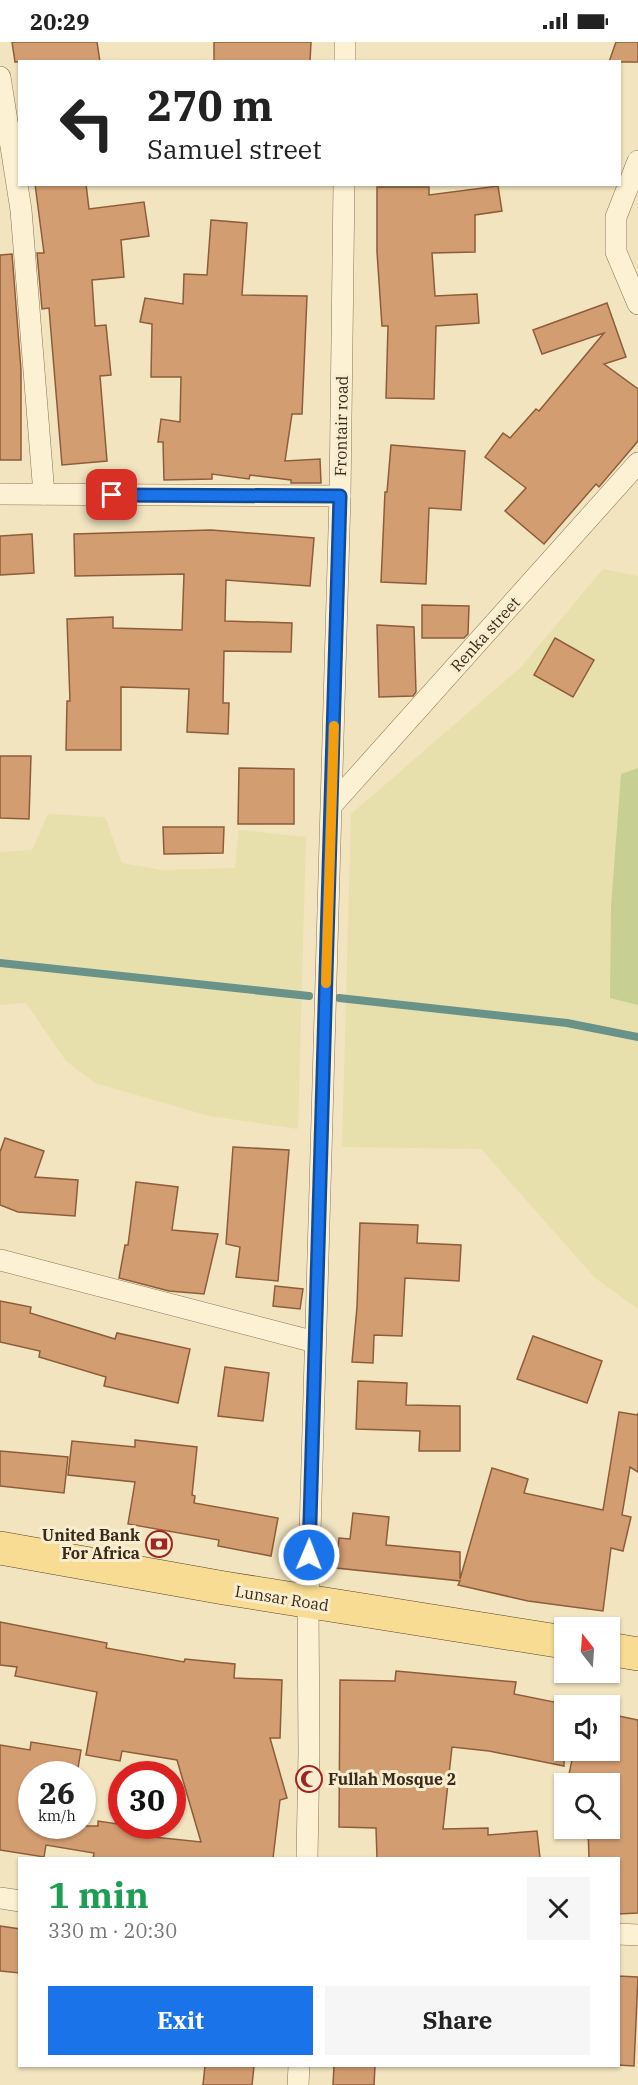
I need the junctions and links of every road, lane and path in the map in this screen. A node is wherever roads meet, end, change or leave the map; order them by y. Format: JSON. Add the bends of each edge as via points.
{"nodes":[{"id":1,"x":345,"y":42,"type":"edge"},
{"id":2,"x":345,"y":60,"type":"edge"},
{"id":3,"x":0,"y":77,"type":"edge"},
{"id":4,"x":638,"y":161,"type":"edge"},
{"id":5,"x":344,"y":186,"type":"edge"},
{"id":6,"x":638,"y":304,"type":"edge"},
{"id":7,"x":638,"y":463,"type":"edge"},
{"id":8,"x":0,"y":494,"type":"edge"},
{"id":9,"x":44,"y":494,"type":"junction"},
{"id":10,"x":340,"y":496,"type":"junction"},
{"id":11,"x":332,"y":805,"type":"junction"},
{"id":12,"x":0,"y":1260,"type":"edge"},
{"id":13,"x":315,"y":1342,"type":"junction"},
{"id":14,"x":0,"y":1548,"type":"edge"},
{"id":15,"x":308,"y":1602,"type":"junction"},
{"id":16,"x":554,"y":1640,"type":"edge"},
{"id":17,"x":620,"y":1651,"type":"edge"},
{"id":18,"x":638,"y":1654,"type":"edge"},
{"id":19,"x":307,"y":1857,"type":"edge"},
{"id":20,"x":0,"y":1898,"type":"edge"},
{"id":21,"x":18,"y":1901,"type":"edge"},
{"id":22,"x":620,"y":1934,"type":"edge"},
{"id":23,"x":638,"y":1935,"type":"edge"},
{"id":24,"x":299,"y":2067,"type":"edge"},
{"id":25,"x":298,"y":2085,"type":"edge"}],
"edges":[{"from":1,"to":2,"type":"street"},
{"from":3,"to":9,"type":"street","via":[[21,210]]},
{"from":4,"to":6,"type":"street","via":[[616,217],[616,252]]},
{"from":5,"to":10,"type":"street","name":"Frontair road"},
{"from":7,"to":11,"type":"street","name":"Renka street"},
{"from":8,"to":9,"type":"street"},
{"from":9,"to":10,"type":"street"},
{"from":10,"to":11,"type":"street","name":"Frontair road"},
{"from":11,"to":13,"type":"street","name":"Frontair road"},
{"from":12,"to":13,"type":"street"},
{"from":13,"to":15,"type":"street","name":"Frontair road"},
{"from":14,"to":15,"type":"main road","name":"Lunsar Road"},
{"from":15,"to":16,"type":"main road","name":"Lunsar Road"},
{"from":15,"to":19,"type":"street","name":"Frontair road"},
{"from":17,"to":18,"type":"main road"},
{"from":20,"to":21,"type":"street"},
{"from":22,"to":23,"type":"street"},
{"from":24,"to":25,"type":"street"}]}
